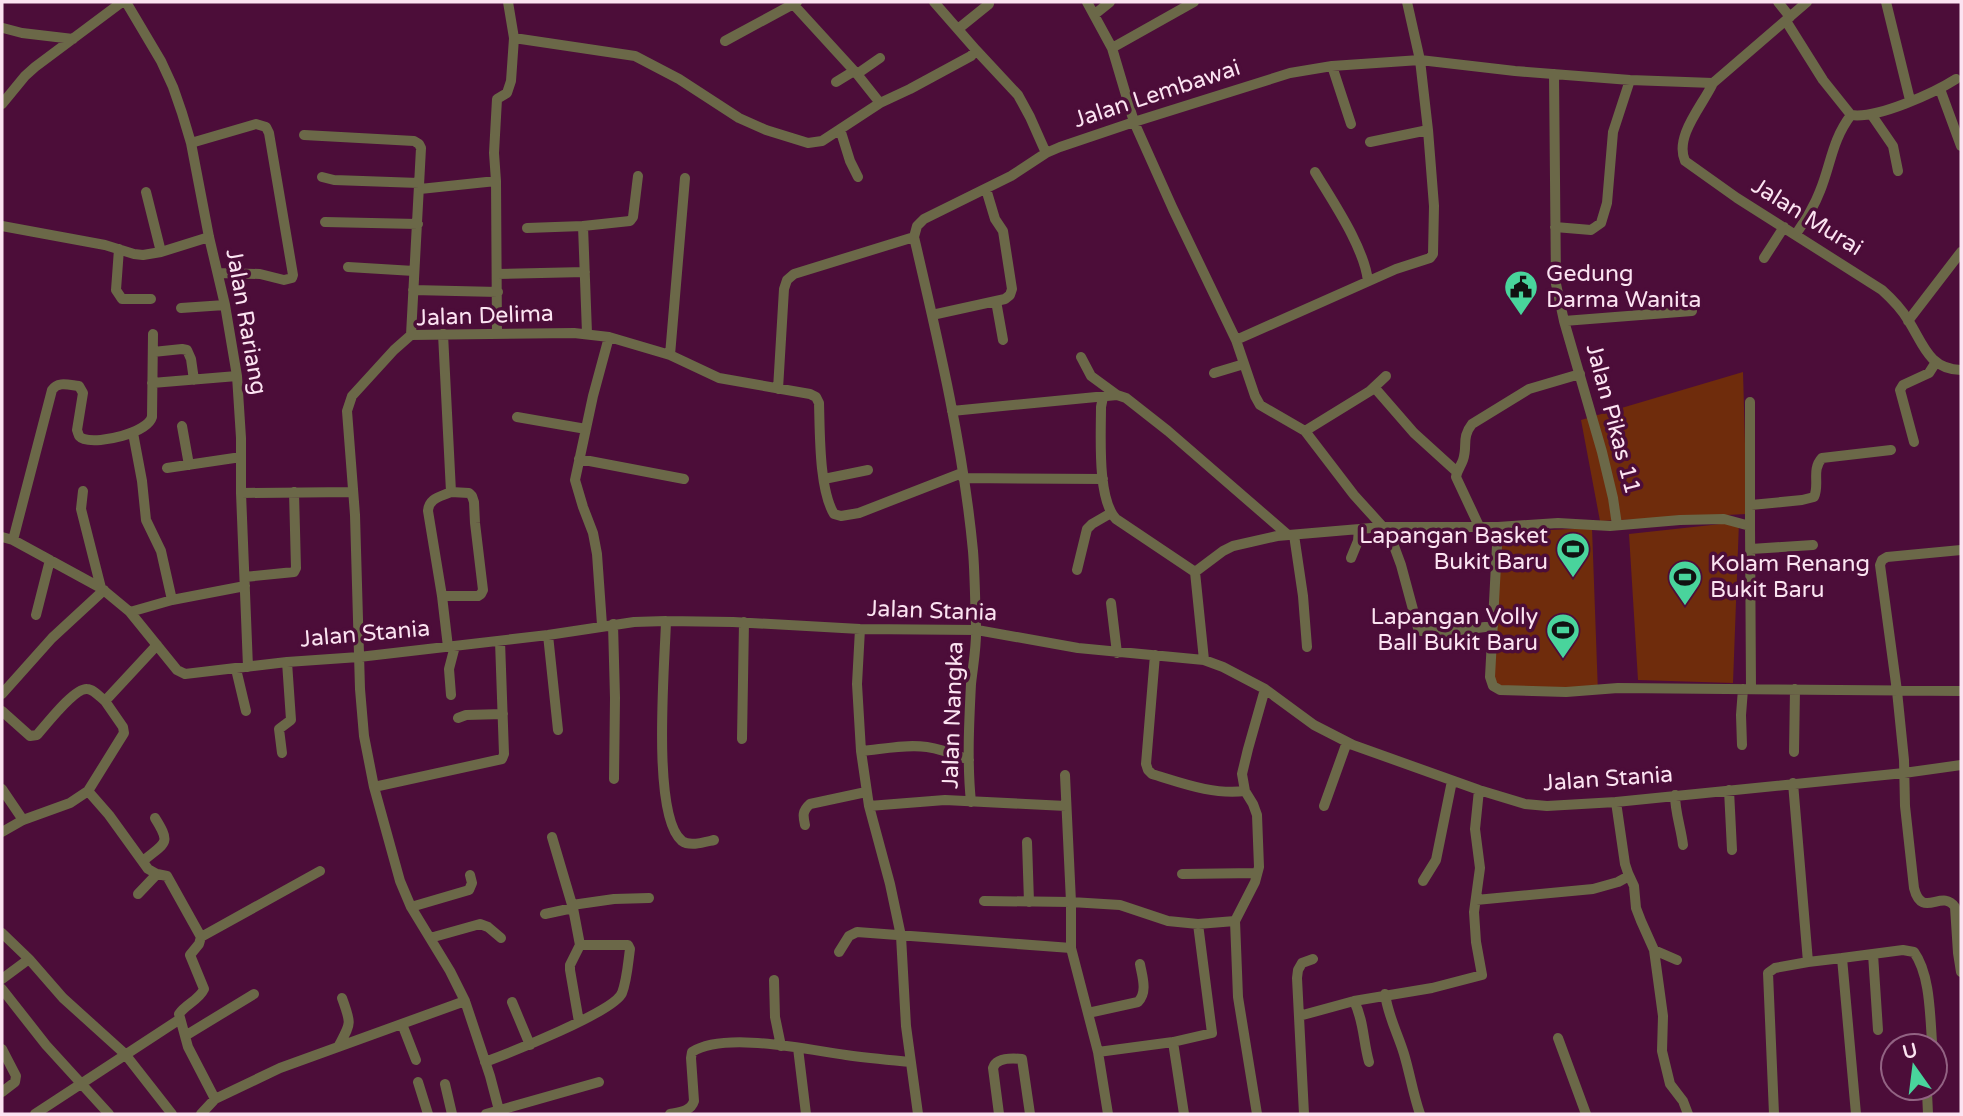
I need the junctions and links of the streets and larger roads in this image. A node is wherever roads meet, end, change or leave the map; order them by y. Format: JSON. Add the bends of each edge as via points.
{"nodes":[{"id":1,"x":124,"y":2,"type":"edge"},
{"id":2,"x":508,"y":2,"type":"edge"},
{"id":3,"x":934,"y":2,"type":"edge"},
{"id":4,"x":1087,"y":2,"type":"edge"},
{"id":5,"x":1110,"y":2,"type":"edge"},
{"id":6,"x":1195,"y":2,"type":"edge"},
{"id":7,"x":1407,"y":2,"type":"edge"},
{"id":8,"x":1778,"y":2,"type":"edge"},
{"id":9,"x":1807,"y":2,"type":"edge"},
{"id":10,"x":1885,"y":2,"type":"edge"},
{"id":11,"x":795,"y":3,"type":"edge"},
{"id":12,"x":989,"y":4,"type":"dead end"},
{"id":13,"x":1095,"y":14,"type":"junction"},
{"id":14,"x":1788,"y":19,"type":"junction"},
{"id":15,"x":3,"y":28,"type":"edge"},
{"id":16,"x":958,"y":29,"type":"junction"},
{"id":17,"x":514,"y":38,"type":"junction"},
{"id":18,"x":73,"y":39,"type":"junction"},
{"id":19,"x":725,"y":41,"type":"dead end"},
{"id":20,"x":1112,"y":48,"type":"junction"},
{"id":21,"x":976,"y":50,"type":"junction"},
{"id":22,"x":880,"y":58,"type":"dead end"},
{"id":23,"x":1420,"y":60,"type":"junction"},
{"id":24,"x":1332,"y":66,"type":"junction"},
{"id":25,"x":856,"y":72,"type":"junction"},
{"id":26,"x":1554,"y":74,"type":"junction"},
{"id":27,"x":1956,"y":79,"type":"dead end"},
{"id":28,"x":1630,"y":80,"type":"junction"},
{"id":29,"x":836,"y":82,"type":"dead end"},
{"id":30,"x":1713,"y":83,"type":"junction"},
{"id":31,"x":1940,"y":89,"type":"junction"},
{"id":32,"x":1910,"y":100,"type":"junction"},
{"id":33,"x":880,"y":103,"type":"junction"},
{"id":34,"x":2,"y":104,"type":"edge"},
{"id":35,"x":1871,"y":114,"type":"junction"},
{"id":36,"x":1851,"y":115,"type":"junction"},
{"id":37,"x":1135,"y":121,"type":"junction"},
{"id":38,"x":1351,"y":124,"type":"dead end"},
{"id":39,"x":840,"y":129,"type":"junction"},
{"id":40,"x":1428,"y":130,"type":"junction"},
{"id":41,"x":304,"y":135,"type":"dead end"},
{"id":42,"x":1370,"y":142,"type":"dead end"},
{"id":43,"x":191,"y":143,"type":"junction"},
{"id":44,"x":1961,"y":146,"type":"edge"},
{"id":45,"x":1046,"y":153,"type":"junction"},
{"id":46,"x":1898,"y":171,"type":"dead end"},
{"id":47,"x":1315,"y":172,"type":"dead end"},
{"id":48,"x":638,"y":176,"type":"dead end"},
{"id":49,"x":322,"y":177,"type":"dead end"},
{"id":50,"x":858,"y":177,"type":"dead end"},
{"id":51,"x":685,"y":178,"type":"dead end"},
{"id":52,"x":496,"y":181,"type":"junction"},
{"id":53,"x":419,"y":186,"type":"junction"},
{"id":54,"x":986,"y":189,"type":"junction"},
{"id":55,"x":146,"y":192,"type":"dead end"},
{"id":56,"x":325,"y":222,"type":"dead end"},
{"id":57,"x":418,"y":224,"type":"junction"},
{"id":58,"x":2,"y":226,"type":"edge"},
{"id":59,"x":583,"y":226,"type":"junction"},
{"id":60,"x":1784,"y":227,"type":"junction"},
{"id":61,"x":527,"y":228,"type":"dead end"},
{"id":62,"x":1555,"y":228,"type":"junction"},
{"id":63,"x":1796,"y":234,"type":"junction"},
{"id":64,"x":209,"y":237,"type":"junction"},
{"id":65,"x":914,"y":237,"type":"junction"},
{"id":66,"x":119,"y":249,"type":"junction"},
{"id":67,"x":161,"y":252,"type":"junction"},
{"id":68,"x":1961,"y":252,"type":"edge"},
{"id":69,"x":1764,"y":258,"type":"dead end"},
{"id":70,"x":348,"y":267,"type":"dead end"},
{"id":71,"x":414,"y":271,"type":"junction"},
{"id":72,"x":584,"y":272,"type":"junction"},
{"id":73,"x":219,"y":273,"type":"junction"},
{"id":74,"x":497,"y":274,"type":"junction"},
{"id":75,"x":1368,"y":281,"type":"junction"},
{"id":76,"x":413,"y":290,"type":"junction"},
{"id":77,"x":498,"y":292,"type":"junction"},
{"id":78,"x":150,"y":299,"type":"dead end"},
{"id":79,"x":996,"y":301,"type":"junction"},
{"id":80,"x":225,"y":305,"type":"junction"},
{"id":81,"x":181,"y":308,"type":"dead end"},
{"id":82,"x":1692,"y":311,"type":"dead end"},
{"id":83,"x":932,"y":315,"type":"junction"},
{"id":84,"x":1564,"y":321,"type":"junction"},
{"id":85,"x":1909,"y":321,"type":"junction"},
{"id":86,"x":153,"y":334,"type":"dead end"},
{"id":87,"x":443,"y":334,"type":"junction"},
{"id":88,"x":497,"y":334,"type":"junction"},
{"id":89,"x":587,"y":334,"type":"junction"},
{"id":90,"x":411,"y":335,"type":"junction"},
{"id":91,"x":609,"y":337,"type":"junction"},
{"id":92,"x":1003,"y":340,"type":"dead end"},
{"id":93,"x":1236,"y":340,"type":"junction"},
{"id":94,"x":153,"y":352,"type":"junction"},
{"id":95,"x":670,"y":355,"type":"junction"},
{"id":96,"x":1081,"y":357,"type":"dead end"},
{"id":97,"x":1936,"y":362,"type":"junction"},
{"id":98,"x":1244,"y":364,"type":"junction"},
{"id":99,"x":1961,"y":370,"type":"edge"},
{"id":100,"x":1214,"y":373,"type":"dead end"},
{"id":101,"x":1580,"y":374,"type":"junction"},
{"id":102,"x":237,"y":376,"type":"junction"},
{"id":103,"x":1386,"y":376,"type":"dead end"},
{"id":104,"x":194,"y":380,"type":"junction"},
{"id":105,"x":152,"y":383,"type":"junction"},
{"id":106,"x":1374,"y":387,"type":"junction"},
{"id":107,"x":778,"y":389,"type":"junction"},
{"id":108,"x":1117,"y":395,"type":"junction"},
{"id":109,"x":1103,"y":397,"type":"junction"},
{"id":110,"x":1750,"y":401,"type":"dead end"},
{"id":111,"x":952,"y":411,"type":"junction"},
{"id":112,"x":516,"y":417,"type":"dead end"},
{"id":113,"x":182,"y":426,"type":"dead end"},
{"id":114,"x":586,"y":429,"type":"junction"},
{"id":115,"x":1305,"y":431,"type":"junction"},
{"id":116,"x":133,"y":433,"type":"junction"},
{"id":117,"x":1914,"y":442,"type":"dead end"},
{"id":118,"x":1891,"y":450,"type":"dead end"},
{"id":119,"x":241,"y":457,"type":"junction"},
{"id":120,"x":579,"y":459,"type":"junction"},
{"id":121,"x":188,"y":465,"type":"junction"},
{"id":122,"x":167,"y":468,"type":"dead end"},
{"id":123,"x":868,"y":470,"type":"dead end"},
{"id":124,"x":1457,"y":472,"type":"junction"},
{"id":125,"x":963,"y":475,"type":"junction"},
{"id":126,"x":684,"y":479,"type":"dead end"},
{"id":127,"x":824,"y":479,"type":"junction"},
{"id":128,"x":1103,"y":479,"type":"junction"},
{"id":129,"x":83,"y":491,"type":"dead end"},
{"id":130,"x":294,"y":492,"type":"junction"},
{"id":131,"x":353,"y":492,"type":"junction"},
{"id":132,"x":451,"y":492,"type":"junction"},
{"id":133,"x":241,"y":493,"type":"junction"},
{"id":134,"x":1751,"y":505,"type":"junction"},
{"id":135,"x":1111,"y":513,"type":"junction"},
{"id":136,"x":1623,"y":525,"type":"junction"},
{"id":137,"x":1479,"y":526,"type":"junction"},
{"id":138,"x":1750,"y":526,"type":"junction"},
{"id":139,"x":1385,"y":527,"type":"junction"},
{"id":140,"x":1498,"y":527,"type":"junction"},
{"id":141,"x":1359,"y":529,"type":"junction"},
{"id":142,"x":1291,"y":535,"type":"junction"},
{"id":143,"x":7,"y":539,"type":"edge"},
{"id":144,"x":1814,"y":545,"type":"dead end"},
{"id":145,"x":1751,"y":549,"type":"junction"},
{"id":146,"x":1961,"y":550,"type":"edge"},
{"id":147,"x":1351,"y":558,"type":"dead end"},
{"id":148,"x":50,"y":561,"type":"junction"},
{"id":149,"x":1077,"y":570,"type":"dead end"},
{"id":150,"x":1195,"y":572,"type":"junction"},
{"id":151,"x":245,"y":581,"type":"junction"},
{"id":152,"x":102,"y":589,"type":"junction"},
{"id":153,"x":442,"y":596,"type":"junction"},
{"id":154,"x":172,"y":600,"type":"junction"},
{"id":155,"x":1111,"y":603,"type":"dead end"},
{"id":156,"x":130,"y":612,"type":"junction"},
{"id":157,"x":36,"y":615,"type":"dead end"},
{"id":158,"x":666,"y":621,"type":"junction"},
{"id":159,"x":744,"y":622,"type":"junction"},
{"id":160,"x":607,"y":625,"type":"junction"},
{"id":161,"x":1493,"y":626,"type":"junction"},
{"id":162,"x":860,"y":629,"type":"junction"},
{"id":163,"x":977,"y":629,"type":"junction"},
{"id":164,"x":548,"y":635,"type":"junction"},
{"id":165,"x":500,"y":641,"type":"junction"},
{"id":166,"x":157,"y":645,"type":"junction"},
{"id":167,"x":452,"y":646,"type":"junction"},
{"id":168,"x":1307,"y":648,"type":"dead end"},
{"id":169,"x":1117,"y":653,"type":"junction"},
{"id":170,"x":1155,"y":655,"type":"junction"},
{"id":171,"x":359,"y":657,"type":"junction"},
{"id":172,"x":1204,"y":660,"type":"junction"},
{"id":173,"x":287,"y":662,"type":"junction"},
{"id":174,"x":248,"y":667,"type":"junction"},
{"id":175,"x":236,"y":669,"type":"junction"},
{"id":176,"x":1265,"y":689,"type":"junction"},
{"id":177,"x":1747,"y":689,"type":"junction"},
{"id":178,"x":1795,"y":689,"type":"junction"},
{"id":179,"x":1897,"y":691,"type":"junction"},
{"id":180,"x":1961,"y":691,"type":"edge"},
{"id":181,"x":2,"y":694,"type":"edge"},
{"id":182,"x":451,"y":695,"type":"dead end"},
{"id":183,"x":106,"y":701,"type":"junction"},
{"id":184,"x":2,"y":711,"type":"edge"},
{"id":185,"x":246,"y":711,"type":"dead end"},
{"id":186,"x":503,"y":714,"type":"junction"},
{"id":187,"x":458,"y":718,"type":"dead end"},
{"id":188,"x":558,"y":730,"type":"dead end"},
{"id":189,"x":742,"y":739,"type":"dead end"},
{"id":190,"x":1347,"y":742,"type":"junction"},
{"id":191,"x":1742,"y":745,"type":"dead end"},
{"id":192,"x":861,"y":751,"type":"junction"},
{"id":193,"x":1794,"y":752,"type":"dead end"},
{"id":194,"x":282,"y":753,"type":"dead end"},
{"id":195,"x":970,"y":760,"type":"junction"},
{"id":196,"x":1961,"y":765,"type":"edge"},
{"id":197,"x":1904,"y":773,"type":"junction"},
{"id":198,"x":1065,"y":775,"type":"dead end"},
{"id":199,"x":614,"y":779,"type":"dead end"},
{"id":200,"x":1452,"y":781,"type":"junction"},
{"id":201,"x":1793,"y":783,"type":"junction"},
{"id":202,"x":374,"y":787,"type":"junction"},
{"id":203,"x":2,"y":789,"type":"edge"},
{"id":204,"x":1479,"y":790,"type":"junction"},
{"id":205,"x":1729,"y":790,"type":"junction"},
{"id":206,"x":88,"y":791,"type":"junction"},
{"id":207,"x":866,"y":792,"type":"junction"},
{"id":208,"x":1244,"y":792,"type":"junction"},
{"id":209,"x":1675,"y":795,"type":"junction"},
{"id":210,"x":971,"y":802,"type":"junction"},
{"id":211,"x":1616,"y":802,"type":"junction"},
{"id":212,"x":869,"y":806,"type":"junction"},
{"id":213,"x":1066,"y":806,"type":"junction"},
{"id":214,"x":1324,"y":806,"type":"dead end"},
{"id":215,"x":155,"y":818,"type":"dead end"},
{"id":216,"x":23,"y":820,"type":"junction"},
{"id":217,"x":805,"y":825,"type":"dead end"},
{"id":218,"x":2,"y":832,"type":"edge"},
{"id":219,"x":552,"y":837,"type":"dead end"},
{"id":220,"x":714,"y":840,"type":"dead end"},
{"id":221,"x":1027,"y":842,"type":"dead end"},
{"id":222,"x":1683,"y":845,"type":"dead end"},
{"id":223,"x":1732,"y":850,"type":"dead end"},
{"id":224,"x":143,"y":861,"type":"junction"},
{"id":225,"x":320,"y":871,"type":"dead end"},
{"id":226,"x":1257,"y":873,"type":"junction"},
{"id":227,"x":157,"y":874,"type":"junction"},
{"id":228,"x":1182,"y":874,"type":"dead end"},
{"id":229,"x":470,"y":875,"type":"dead end"},
{"id":230,"x":1629,"y":876,"type":"junction"},
{"id":231,"x":1423,"y":881,"type":"dead end"},
{"id":232,"x":138,"y":894,"type":"dead end"},
{"id":233,"x":649,"y":898,"type":"dead end"},
{"id":234,"x":1476,"y":900,"type":"junction"},
{"id":235,"x":984,"y":901,"type":"dead end"},
{"id":236,"x":1029,"y":902,"type":"junction"},
{"id":237,"x":1071,"y":902,"type":"junction"},
{"id":238,"x":573,"y":906,"type":"junction"},
{"id":239,"x":411,"y":907,"type":"junction"},
{"id":240,"x":545,"y":914,"type":"dead end"},
{"id":241,"x":1235,"y":921,"type":"junction"},
{"id":242,"x":1198,"y":924,"type":"junction"},
{"id":243,"x":2,"y":933,"type":"edge"},
{"id":244,"x":901,"y":936,"type":"junction"},
{"id":245,"x":201,"y":937,"type":"junction"},
{"id":246,"x":430,"y":938,"type":"junction"},
{"id":247,"x":501,"y":938,"type":"dead end"},
{"id":248,"x":580,"y":944,"type":"junction"},
{"id":249,"x":1071,"y":948,"type":"junction"},
{"id":250,"x":1654,"y":950,"type":"junction"},
{"id":251,"x":839,"y":952,"type":"dead end"},
{"id":252,"x":1873,"y":954,"type":"junction"},
{"id":253,"x":1842,"y":958,"type":"junction"},
{"id":254,"x":29,"y":959,"type":"junction"},
{"id":255,"x":1313,"y":959,"type":"dead end"},
{"id":256,"x":1678,"y":960,"type":"dead end"},
{"id":257,"x":1808,"y":962,"type":"junction"},
{"id":258,"x":1140,"y":964,"type":"dead end"},
{"id":259,"x":1961,"y":972,"type":"edge"},
{"id":260,"x":2,"y":979,"type":"edge"},
{"id":261,"x":774,"y":980,"type":"dead end"},
{"id":262,"x":2,"y":989,"type":"edge"},
{"id":263,"x":254,"y":994,"type":"dead end"},
{"id":264,"x":1385,"y":995,"type":"junction"},
{"id":265,"x":342,"y":998,"type":"dead end"},
{"id":266,"x":464,"y":1001,"type":"junction"},
{"id":267,"x":1354,"y":1001,"type":"junction"},
{"id":268,"x":512,"y":1002,"type":"dead end"},
{"id":269,"x":1088,"y":1013,"type":"junction"},
{"id":270,"x":1299,"y":1016,"type":"junction"},
{"id":271,"x":180,"y":1019,"type":"junction"},
{"id":272,"x":579,"y":1022,"type":"junction"},
{"id":273,"x":402,"y":1024,"type":"junction"},
{"id":274,"x":1878,"y":1030,"type":"dead end"},
{"id":275,"x":1931,"y":1032,"type":"edge"},
{"id":276,"x":185,"y":1036,"type":"junction"},
{"id":277,"x":1558,"y":1038,"type":"dead end"},
{"id":278,"x":1173,"y":1042,"type":"junction"},
{"id":279,"x":530,"y":1045,"type":"junction"},
{"id":280,"x":782,"y":1046,"type":"junction"},
{"id":281,"x":338,"y":1047,"type":"junction"},
{"id":282,"x":798,"y":1048,"type":"junction"},
{"id":283,"x":2,"y":1049,"type":"edge"},
{"id":284,"x":1098,"y":1052,"type":"junction"},
{"id":285,"x":125,"y":1054,"type":"junction"},
{"id":286,"x":416,"y":1060,"type":"dead end"},
{"id":287,"x":485,"y":1062,"type":"junction"},
{"id":288,"x":910,"y":1062,"type":"junction"},
{"id":289,"x":1368,"y":1062,"type":"dead end"},
{"id":290,"x":418,"y":1082,"type":"dead end"},
{"id":291,"x":599,"y":1082,"type":"dead end"},
{"id":292,"x":82,"y":1084,"type":"junction"},
{"id":293,"x":445,"y":1084,"type":"dead end"},
{"id":294,"x":2,"y":1091,"type":"edge"},
{"id":295,"x":215,"y":1099,"type":"junction"},
{"id":296,"x":499,"y":1113,"type":"edge"},
{"id":297,"x":38,"y":1114,"type":"edge"},
{"id":298,"x":109,"y":1114,"type":"edge"},
{"id":299,"x":172,"y":1114,"type":"edge"},
{"id":300,"x":201,"y":1114,"type":"edge"},
{"id":301,"x":428,"y":1114,"type":"edge"},
{"id":302,"x":452,"y":1114,"type":"edge"},
{"id":303,"x":486,"y":1114,"type":"edge"},
{"id":304,"x":670,"y":1114,"type":"edge"},
{"id":305,"x":806,"y":1114,"type":"edge"},
{"id":306,"x":918,"y":1114,"type":"edge"},
{"id":307,"x":999,"y":1114,"type":"edge"},
{"id":308,"x":1030,"y":1114,"type":"edge"},
{"id":309,"x":1108,"y":1114,"type":"edge"},
{"id":310,"x":1184,"y":1114,"type":"edge"},
{"id":311,"x":1257,"y":1114,"type":"edge"},
{"id":312,"x":1304,"y":1114,"type":"edge"},
{"id":313,"x":1420,"y":1114,"type":"edge"},
{"id":314,"x":1586,"y":1114,"type":"edge"},
{"id":315,"x":1688,"y":1114,"type":"edge"},
{"id":316,"x":1774,"y":1114,"type":"edge"},
{"id":317,"x":1856,"y":1114,"type":"edge"}],
"edges":[{"from":1,"to":18,"type":"street"},
{"from":1,"to":43,"type":"street","name":"Jalan Rariang","via":[[173,87]]},
{"from":2,"to":17,"type":"street"},
{"from":3,"to":16,"type":"street"},
{"from":4,"to":13,"type":"street"},
{"from":5,"to":13,"type":"street"},
{"from":6,"to":20,"type":"street"},
{"from":7,"to":23,"type":"street"},
{"from":8,"to":14,"type":"street"},
{"from":9,"to":14,"type":"street"},
{"from":10,"to":32,"type":"street"},
{"from":11,"to":19,"type":"street"},
{"from":11,"to":25,"type":"street"},
{"from":12,"to":16,"type":"street"},
{"from":13,"to":20,"type":"street"},
{"from":14,"to":30,"type":"street"},
{"from":14,"to":36,"type":"street"},
{"from":15,"to":18,"type":"street"},
{"from":16,"to":21,"type":"street"},
{"from":17,"to":39,"type":"street","via":[[635,56],[739,118],[793,139],[822,141]]},
{"from":17,"to":52,"type":"street","via":[[510,86],[498,98],[495,112]]},
{"from":18,"to":34,"type":"street","via":[[24,76]]},
{"from":20,"to":37,"type":"street"},
{"from":21,"to":33,"type":"street"},
{"from":21,"to":45,"type":"street","via":[[1018,95]]},
{"from":22,"to":25,"type":"street"},
{"from":23,"to":24,"type":"street","name":"Jalan Lembawai"},
{"from":23,"to":26,"type":"street","name":"Jalan Lembawai"},
{"from":23,"to":40,"type":"street"},
{"from":24,"to":37,"type":"street","name":"Jalan Lembawai","via":[[1290,73]]},
{"from":24,"to":38,"type":"street"},
{"from":25,"to":29,"type":"street"},
{"from":25,"to":33,"type":"street"},
{"from":26,"to":28,"type":"street","name":"Jalan Lembawai"},
{"from":26,"to":62,"type":"street","name":"Jalan Pikas 11"},
{"from":27,"to":31,"type":"street"},
{"from":28,"to":30,"type":"street","name":"Jalan Lembawai"},
{"from":28,"to":62,"type":"street","via":[[1613,132],[1601,223],[1591,230]]},
{"from":30,"to":60,"type":"street","name":"Jalan Murai","via":[[1688,127],[1682,145],[1685,160]]},
{"from":31,"to":32,"type":"street"},
{"from":31,"to":44,"type":"street"},
{"from":32,"to":35,"type":"street"},
{"from":33,"to":39,"type":"street"},
{"from":35,"to":36,"type":"street"},
{"from":35,"to":46,"type":"street","via":[[1893,146]]},
{"from":36,"to":63,"type":"street","via":[[1835,141],[1821,190]]},
{"from":37,"to":45,"type":"street","name":"Jalan Lembawai"},
{"from":37,"to":93,"type":"street"},
{"from":39,"to":50,"type":"street"},
{"from":40,"to":42,"type":"street"},
{"from":40,"to":75,"type":"street","via":[[1433,254]]},
{"from":41,"to":53,"type":"street","via":[[414,141],[421,148]]},
{"from":43,"to":64,"type":"street","name":"Jalan Rariang"},
{"from":43,"to":73,"type":"street","via":[[256,124],[269,133],[292,278]]},
{"from":45,"to":54,"type":"street","name":"Jalan Lembawai"},
{"from":47,"to":75,"type":"street","via":[[1352,238]]},
{"from":48,"to":59,"type":"street","via":[[630,221]]},
{"from":49,"to":53,"type":"street"},
{"from":51,"to":95,"type":"street"},
{"from":52,"to":53,"type":"street"},
{"from":52,"to":74,"type":"street"},
{"from":53,"to":57,"type":"street"},
{"from":54,"to":65,"type":"street","name":"Jalan Lembawai","via":[[924,219]]},
{"from":54,"to":79,"type":"street","via":[[1003,231],[1012,289],[1005,299]]},
{"from":55,"to":67,"type":"street"},
{"from":56,"to":57,"type":"street"},
{"from":57,"to":71,"type":"street"},
{"from":58,"to":66,"type":"street"},
{"from":59,"to":61,"type":"street"},
{"from":59,"to":72,"type":"street"},
{"from":60,"to":63,"type":"street","name":"Jalan Murai"},
{"from":60,"to":69,"type":"street"},
{"from":62,"to":84,"type":"street","name":"Jalan Pikas 11","via":[[1556,284]]},
{"from":63,"to":85,"type":"street","name":"Jalan Murai","via":[[1882,290]]},
{"from":64,"to":67,"type":"street"},
{"from":64,"to":73,"type":"street","name":"Jalan Rariang"},
{"from":65,"to":83,"type":"street"},
{"from":65,"to":107,"type":"street","via":[[786,280]]},
{"from":66,"to":67,"type":"street","via":[[143,255]]},
{"from":66,"to":78,"type":"street","via":[[118,296]]},
{"from":68,"to":85,"type":"street"},
{"from":70,"to":71,"type":"street"},
{"from":71,"to":76,"type":"street"},
{"from":72,"to":74,"type":"street"},
{"from":72,"to":89,"type":"street"},
{"from":73,"to":80,"type":"street","name":"Jalan Rariang"},
{"from":74,"to":77,"type":"street"},
{"from":75,"to":93,"type":"street"},
{"from":76,"to":77,"type":"street"},
{"from":76,"to":90,"type":"street"},
{"from":77,"to":88,"type":"street"},
{"from":79,"to":83,"type":"street"},
{"from":79,"to":92,"type":"street"},
{"from":80,"to":81,"type":"street"},
{"from":80,"to":102,"type":"street","name":"Jalan Rariang"},
{"from":82,"to":84,"type":"street"},
{"from":83,"to":111,"type":"street"},
{"from":84,"to":101,"type":"street","name":"Jalan Pikas 11"},
{"from":85,"to":97,"type":"street","name":"Jalan Murai"},
{"from":86,"to":94,"type":"street"},
{"from":87,"to":88,"type":"street","name":"Jalan Delima"},
{"from":87,"to":90,"type":"street","name":"Jalan Delima"},
{"from":87,"to":132,"type":"street"},
{"from":88,"to":89,"type":"street","name":"Jalan Delima"},
{"from":89,"to":91,"type":"street","name":"Jalan Delima"},
{"from":90,"to":131,"type":"street","name":"Jalan Delima","via":[[352,396],[347,411]]},
{"from":91,"to":95,"type":"street","name":"Jalan Delima"},
{"from":91,"to":114,"type":"street"},
{"from":93,"to":98,"type":"street"},
{"from":94,"to":104,"type":"street","via":[[187,350]]},
{"from":94,"to":105,"type":"street"},
{"from":95,"to":107,"type":"street","name":"Jalan Delima","via":[[719,377]]},
{"from":96,"to":108,"type":"street","via":[[1091,376]]},
{"from":97,"to":99,"type":"street"},
{"from":97,"to":117,"type":"street","via":[[1929,373],[1900,390]]},
{"from":98,"to":100,"type":"street"},
{"from":98,"to":115,"type":"street","via":[[1261,405]]},
{"from":101,"to":124,"type":"street","via":[[1529,389],[1472,424],[1466,431],[1464,458]]},
{"from":101,"to":136,"type":"street","name":"Jalan Pikas 11"},
{"from":102,"to":104,"type":"street"},
{"from":102,"to":119,"type":"street","name":"Jalan Rariang"},
{"from":103,"to":106,"type":"street"},
{"from":104,"to":105,"type":"street"},
{"from":105,"to":116,"type":"street","via":[[150,423]]},
{"from":106,"to":115,"type":"street"},
{"from":106,"to":124,"type":"street","via":[[1414,433]]},
{"from":107,"to":127,"type":"street","name":"Jalan Delima","via":[[816,397]]},
{"from":108,"to":109,"type":"street"},
{"from":108,"to":142,"type":"street","via":[[1168,431]]},
{"from":109,"to":111,"type":"street"},
{"from":109,"to":128,"type":"street"},
{"from":110,"to":134,"type":"street"},
{"from":111,"to":125,"type":"street"},
{"from":112,"to":114,"type":"street"},
{"from":113,"to":121,"type":"street"},
{"from":114,"to":120,"type":"street"},
{"from":115,"to":139,"type":"street"},
{"from":116,"to":143,"type":"street","via":[[99,440],[79,436],[82,389],[58,384],[52,390]]},
{"from":116,"to":154,"type":"street","via":[[146,520],[161,551]]},
{"from":118,"to":134,"type":"street","via":[[1822,458],[1816,464],[1814,497]]},
{"from":119,"to":121,"type":"street"},
{"from":119,"to":133,"type":"street","name":"Jalan Rariang"},
{"from":120,"to":126,"type":"street"},
{"from":120,"to":160,"type":"street","via":[[575,480],[593,533]]},
{"from":121,"to":122,"type":"street"},
{"from":123,"to":127,"type":"street"},
{"from":124,"to":137,"type":"street"},
{"from":125,"to":127,"type":"street","via":[[841,516],[830,508]]},
{"from":125,"to":128,"type":"street"},
{"from":125,"to":163,"type":"street"},
{"from":128,"to":135,"type":"street"},
{"from":129,"to":152,"type":"street","via":[[81,509]]},
{"from":130,"to":131,"type":"street"},
{"from":130,"to":133,"type":"street"},
{"from":130,"to":151,"type":"street","via":[[294,572]]},
{"from":131,"to":171,"type":"street","name":"Jalan Delima"},
{"from":132,"to":153,"type":"street","via":[[432,499],[428,511]]},
{"from":132,"to":153,"type":"street","via":[[472,496],[483,590],[478,596]]},
{"from":133,"to":151,"type":"street","name":"Jalan Rariang"},
{"from":134,"to":138,"type":"street"},
{"from":135,"to":149,"type":"street","via":[[1087,529]]},
{"from":135,"to":150,"type":"street"},
{"from":136,"to":138,"type":"street","via":[[1724,519]]},
{"from":136,"to":140,"type":"street"},
{"from":137,"to":139,"type":"street"},
{"from":137,"to":140,"type":"street"},
{"from":138,"to":145,"type":"street"},
{"from":139,"to":141,"type":"street"},
{"from":139,"to":161,"type":"street","via":[[1421,631]]},
{"from":140,"to":161,"type":"street"},
{"from":141,"to":142,"type":"street"},
{"from":141,"to":147,"type":"street"},
{"from":142,"to":150,"type":"street","via":[[1233,546]]},
{"from":142,"to":168,"type":"street"},
{"from":143,"to":148,"type":"street","name":"Jalan Stania"},
{"from":144,"to":145,"type":"street"},
{"from":145,"to":177,"type":"street"},
{"from":146,"to":179,"type":"street","via":[[1882,560]]},
{"from":148,"to":152,"type":"street","name":"Jalan Stania"},
{"from":148,"to":157,"type":"street"},
{"from":150,"to":172,"type":"street"},
{"from":151,"to":154,"type":"street"},
{"from":151,"to":174,"type":"street","name":"Jalan Rariang"},
{"from":152,"to":156,"type":"street","name":"Jalan Stania"},
{"from":152,"to":181,"type":"street"},
{"from":153,"to":167,"type":"street"},
{"from":154,"to":156,"type":"street"},
{"from":155,"to":169,"type":"street"},
{"from":156,"to":166,"type":"street","name":"Jalan Stania"},
{"from":158,"to":159,"type":"street","name":"Jalan Stania"},
{"from":158,"to":160,"type":"street","name":"Jalan Stania"},
{"from":158,"to":220,"type":"street","via":[[661,769],[666,807],[682,842]]},
{"from":159,"to":162,"type":"street","name":"Jalan Stania"},
{"from":159,"to":189,"type":"street"},
{"from":160,"to":164,"type":"street","name":"Jalan Stania"},
{"from":160,"to":199,"type":"street","via":[[615,698]]},
{"from":161,"to":177,"type":"street","via":[[1490,677],[1500,690]]},
{"from":162,"to":163,"type":"street","name":"Jalan Stania"},
{"from":162,"to":192,"type":"street"},
{"from":163,"to":169,"type":"street","name":"Jalan Stania"},
{"from":163,"to":195,"type":"street","name":"Jalan Nangka"},
{"from":164,"to":165,"type":"street","name":"Jalan Stania"},
{"from":164,"to":188,"type":"street"},
{"from":165,"to":167,"type":"street","name":"Jalan Stania"},
{"from":165,"to":186,"type":"street"},
{"from":166,"to":175,"type":"street","name":"Jalan Stania","via":[[185,674]]},
{"from":166,"to":183,"type":"street"},
{"from":167,"to":171,"type":"street","name":"Jalan Stania"},
{"from":167,"to":182,"type":"street"},
{"from":169,"to":170,"type":"street","name":"Jalan Stania"},
{"from":170,"to":172,"type":"street","name":"Jalan Stania"},
{"from":170,"to":208,"type":"street","via":[[1148,770],[1204,789]]},
{"from":171,"to":173,"type":"street","name":"Jalan Stania"},
{"from":171,"to":202,"type":"street","name":"Jalan Delima","via":[[364,736]]},
{"from":172,"to":176,"type":"street","name":"Jalan Stania"},
{"from":173,"to":174,"type":"street","name":"Jalan Stania"},
{"from":173,"to":194,"type":"street","via":[[291,720],[279,729]]},
{"from":174,"to":175,"type":"street","name":"Jalan Stania"},
{"from":175,"to":185,"type":"street"},
{"from":176,"to":190,"type":"street","name":"Jalan Stania","via":[[1314,725]]},
{"from":176,"to":208,"type":"street","via":[[1242,774]]},
{"from":177,"to":178,"type":"street"},
{"from":177,"to":191,"type":"street","via":[[1741,715]]},
{"from":178,"to":179,"type":"street"},
{"from":178,"to":193,"type":"street"},
{"from":179,"to":180,"type":"street"},
{"from":179,"to":197,"type":"street"},
{"from":183,"to":184,"type":"street","via":[[83,689],[33,737]]},
{"from":183,"to":206,"type":"street","via":[[124,733]]},
{"from":186,"to":187,"type":"street"},
{"from":186,"to":202,"type":"street","via":[[502,759]]},
{"from":190,"to":200,"type":"street","name":"Jalan Stania"},
{"from":190,"to":214,"type":"street"},
{"from":192,"to":195,"type":"street","via":[[927,747]]},
{"from":192,"to":207,"type":"street"},
{"from":195,"to":210,"type":"street","name":"Jalan Nangka"},
{"from":196,"to":197,"type":"street","name":"Jalan Stania"},
{"from":197,"to":201,"type":"street","name":"Jalan Stania"},
{"from":197,"to":259,"type":"street","via":[[1917,897],[1924,903],[1949,900],[1955,907]]},
{"from":198,"to":213,"type":"street"},
{"from":200,"to":204,"type":"street","name":"Jalan Stania"},
{"from":200,"to":231,"type":"street","via":[[1436,860]]},
{"from":201,"to":205,"type":"street","name":"Jalan Stania"},
{"from":201,"to":257,"type":"street"},
{"from":202,"to":239,"type":"street","name":"Jalan Delima"},
{"from":203,"to":216,"type":"street"},
{"from":204,"to":211,"type":"street","name":"Jalan Stania","via":[[1534,805]]},
{"from":204,"to":234,"type":"street"},
{"from":205,"to":209,"type":"street","name":"Jalan Stania"},
{"from":205,"to":223,"type":"street"},
{"from":206,"to":216,"type":"street","via":[[70,803]]},
{"from":206,"to":224,"type":"street"},
{"from":207,"to":212,"type":"street"},
{"from":207,"to":217,"type":"street","via":[[810,804],[803,815]]},
{"from":208,"to":226,"type":"street","via":[[1257,815]]},
{"from":209,"to":211,"type":"street","name":"Jalan Stania"},
{"from":209,"to":222,"type":"street"},
{"from":210,"to":212,"type":"street"},
{"from":210,"to":213,"type":"street"},
{"from":211,"to":230,"type":"street"},
{"from":212,"to":244,"type":"street"},
{"from":213,"to":237,"type":"street"},
{"from":215,"to":224,"type":"street","via":[[166,840]]},
{"from":216,"to":218,"type":"street"},
{"from":219,"to":238,"type":"street"},
{"from":221,"to":236,"type":"street"},
{"from":224,"to":227,"type":"street"},
{"from":225,"to":245,"type":"street"},
{"from":226,"to":228,"type":"street"},
{"from":226,"to":241,"type":"street"},
{"from":227,"to":232,"type":"street"},
{"from":227,"to":245,"type":"street","via":[[167,876]]},
{"from":229,"to":239,"type":"street","via":[[469,890]]},
{"from":230,"to":234,"type":"street","via":[[1593,889]]},
{"from":230,"to":250,"type":"street","via":[[1636,908]]},
{"from":233,"to":238,"type":"street"},
{"from":234,"to":264,"type":"street","via":[[1482,975]]},
{"from":235,"to":236,"type":"street"},
{"from":236,"to":237,"type":"street"},
{"from":237,"to":242,"type":"street","via":[[1120,905],[1168,921]]},
{"from":237,"to":249,"type":"street"},
{"from":238,"to":240,"type":"street"},
{"from":238,"to":248,"type":"street"},
{"from":239,"to":246,"type":"street","name":"Jalan Delima"},
{"from":241,"to":242,"type":"street"},
{"from":241,"to":311,"type":"street","via":[[1238,998]]},
{"from":242,"to":278,"type":"street","via":[[1212,1032]]},
{"from":243,"to":254,"type":"street"},
{"from":244,"to":249,"type":"street"},
{"from":244,"to":251,"type":"street","via":[[854,933]]},
{"from":244,"to":288,"type":"street"},
{"from":245,"to":271,"type":"street","via":[[190,955],[204,989],[182,1010]]},
{"from":246,"to":247,"type":"street","via":[[480,924]]},
{"from":246,"to":266,"type":"street","name":"Jalan Delima"},
{"from":248,"to":272,"type":"street","via":[[570,970]]},
{"from":248,"to":272,"type":"street","via":[[628,945],[630,949],[621,996]]},
{"from":249,"to":269,"type":"street"},
{"from":250,"to":256,"type":"street"},
{"from":250,"to":315,"type":"street","via":[[1663,1016],[1662,1051],[1670,1084]]},
{"from":252,"to":253,"type":"street"},
{"from":252,"to":274,"type":"street"},
{"from":252,"to":275,"type":"street","via":[[1914,952],[1923,968]]},
{"from":253,"to":257,"type":"street"},
{"from":253,"to":317,"type":"street"},
{"from":254,"to":260,"type":"street"},
{"from":254,"to":285,"type":"street","via":[[63,998]]},
{"from":255,"to":270,"type":"street","via":[[1305,960],[1298,970]]},
{"from":257,"to":316,"type":"street","via":[[1768,973]]},
{"from":258,"to":269,"type":"street","via":[[1142,999]]},
{"from":261,"to":280,"type":"street"},
{"from":262,"to":292,"type":"street"},
{"from":263,"to":276,"type":"street"},
{"from":264,"to":267,"type":"street"},
{"from":264,"to":313,"type":"street"},
{"from":265,"to":281,"type":"street","via":[[350,1020]]},
{"from":266,"to":273,"type":"street"},
{"from":266,"to":287,"type":"street","name":"Jalan Delima"},
{"from":267,"to":270,"type":"street"},
{"from":267,"to":289,"type":"street","via":[[1365,1033]]},
{"from":268,"to":279,"type":"street"},
{"from":269,"to":284,"type":"street"},
{"from":270,"to":312,"type":"street"},
{"from":271,"to":276,"type":"street"},
{"from":271,"to":285,"type":"street"},
{"from":272,"to":279,"type":"street"},
{"from":273,"to":281,"type":"street"},
{"from":273,"to":286,"type":"street"},
{"from":276,"to":295,"type":"street"},
{"from":277,"to":314,"type":"street"},
{"from":278,"to":284,"type":"street"},
{"from":278,"to":310,"type":"street"},
{"from":279,"to":287,"type":"street"},
{"from":280,"to":282,"type":"street"},
{"from":280,"to":304,"type":"street","via":[[734,1042],[698,1048],[691,1058],[692,1106]]},
{"from":281,"to":295,"type":"street"},
{"from":282,"to":288,"type":"street"},
{"from":282,"to":305,"type":"street"},
{"from":283,"to":294,"type":"street","via":[[16,1076]]},
{"from":284,"to":309,"type":"street"},
{"from":285,"to":292,"type":"street"},
{"from":285,"to":299,"type":"street"},
{"from":287,"to":296,"type":"street","name":"Jalan Delima"},
{"from":288,"to":306,"type":"street"},
{"from":290,"to":301,"type":"street"},
{"from":291,"to":296,"type":"street"},
{"from":292,"to":297,"type":"street"},
{"from":292,"to":298,"type":"street"},
{"from":293,"to":302,"type":"street"},
{"from":295,"to":300,"type":"street"},
{"from":296,"to":303,"type":"street"},
{"from":307,"to":308,"type":"street","via":[[993,1065],[1011,1058],[1022,1059]]}]}
